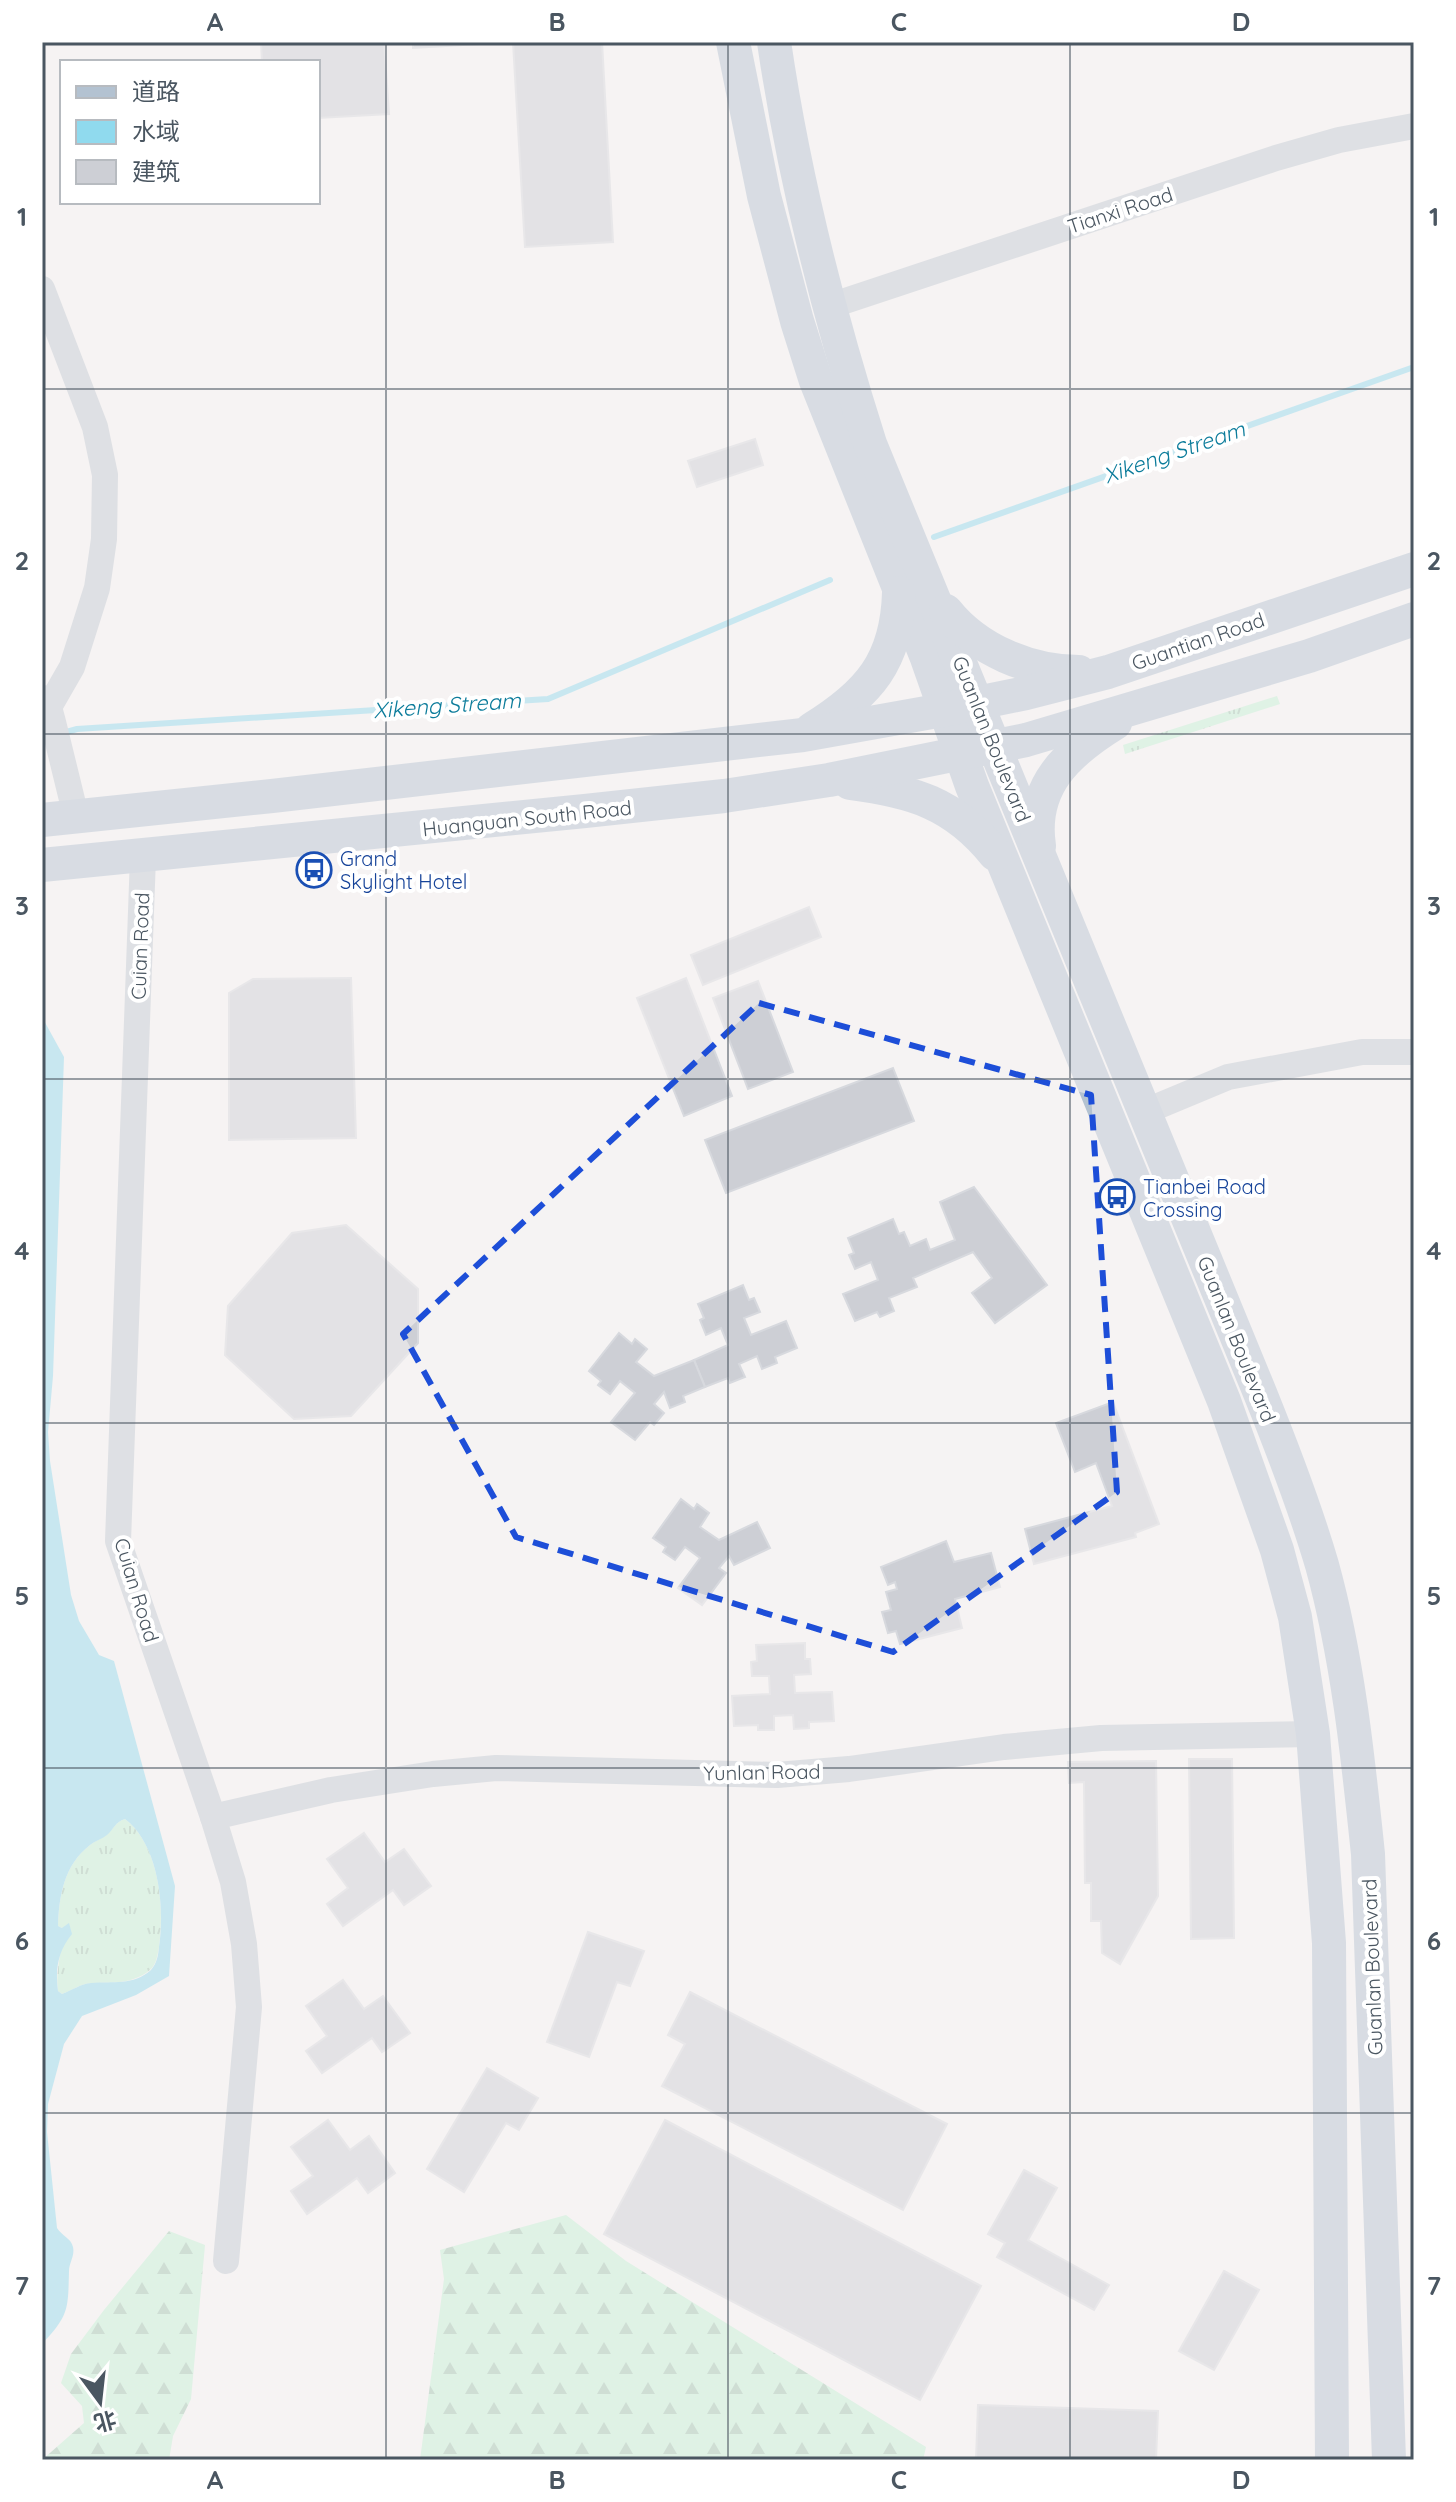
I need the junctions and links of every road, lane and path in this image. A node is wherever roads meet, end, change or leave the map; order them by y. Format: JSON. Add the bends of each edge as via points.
{"nodes":[{"id":1,"x":733,"y":42,"type":"edge"},
{"id":2,"x":774,"y":42,"type":"edge"},
{"id":3,"x":1414,"y":126,"type":"edge"},
{"id":4,"x":42,"y":289,"type":"edge"},
{"id":5,"x":830,"y":306,"type":"junction"},
{"id":6,"x":1414,"y":569,"type":"edge"},
{"id":7,"x":899,"y":588,"type":"junction"},
{"id":8,"x":933,"y":595,"type":"junction"},
{"id":9,"x":1292,"y":609,"type":"junction"},
{"id":10,"x":1414,"y":619,"type":"edge"},
{"id":11,"x":1309,"y":656,"type":"junction"},
{"id":12,"x":1108,"y":672,"type":"junction"},
{"id":13,"x":979,"y":703,"type":"junction"},
{"id":14,"x":1155,"y":703,"type":"junction"},
{"id":15,"x":48,"y":709,"type":"edge"},
{"id":16,"x":943,"y":710,"type":"junction"},
{"id":17,"x":803,"y":735,"type":"junction"},
{"id":18,"x":996,"y":747,"type":"junction"},
{"id":19,"x":961,"y":754,"type":"junction"},
{"id":20,"x":829,"y":780,"type":"junction"},
{"id":21,"x":54,"y":818,"type":"edge"},
{"id":22,"x":143,"y":857,"type":"junction"},
{"id":23,"x":1042,"y":862,"type":"junction"},
{"id":24,"x":48,"y":865,"type":"edge"},
{"id":25,"x":1005,"y":867,"type":"junction"},
{"id":26,"x":1414,"y":1052,"type":"edge"},
{"id":27,"x":1144,"y":1112,"type":"junction"},
{"id":28,"x":1313,"y":1734,"type":"junction"},
{"id":29,"x":213,"y":1817,"type":"junction"},
{"id":30,"x":226,"y":2261,"type":"dead end"},
{"id":31,"x":1332,"y":2460,"type":"edge"},
{"id":32,"x":1389,"y":2460,"type":"edge"}],
"edges":[{"from":1,"to":7,"type":"main road","name":"Guanlan Boulevard","via":[[764,196],[797,321],[841,448]]},
{"from":2,"to":5,"type":"main road","name":"Guanlan Boulevard","via":[[800,187]]},
{"from":3,"to":5,"type":"street","name":"Tianxi Road","via":[[1276,158]]},
{"from":4,"to":15,"type":"street","via":[[95,427],[105,475],[97,588],[72,667]]},
{"from":5,"to":8,"type":"main road","name":"Guanlan Boulevard","via":[[870,444]]},
{"from":6,"to":9,"type":"main road","name":"Guantian Road"},
{"from":7,"to":16,"type":"main road","name":"Guanlan Boulevard"},
{"from":7,"to":17,"type":"main road","via":[[899,617],[887,659],[860,693]]},
{"from":8,"to":12,"type":"main road","via":[[968,634],[999,652],[1066,672]]},
{"from":8,"to":13,"type":"main road","name":"Guanlan Boulevard"},
{"from":9,"to":11,"type":"main road"},
{"from":9,"to":12,"type":"main road","name":"Guantian Road"},
{"from":10,"to":11,"type":"main road"},
{"from":11,"to":14,"type":"main road"},
{"from":12,"to":13,"type":"main road","name":"Guantian Road"},
{"from":13,"to":16,"type":"main road"},
{"from":13,"to":18,"type":"main road","name":"Guanlan Boulevard"},
{"from":14,"to":18,"type":"main road"},
{"from":14,"to":23,"type":"main road","via":[[1103,731],[1051,778],[1039,814]]},
{"from":15,"to":21,"type":"street","via":[[59,749]]},
{"from":16,"to":17,"type":"main road"},
{"from":16,"to":19,"type":"main road","name":"Guanlan Boulevard"},
{"from":17,"to":21,"type":"main road"},
{"from":18,"to":19,"type":"main road","name":"Huanguan South Road"},
{"from":18,"to":23,"type":"main road","name":"Guanlan Boulevard"},
{"from":19,"to":20,"type":"main road","name":"Huanguan South Road"},
{"from":19,"to":25,"type":"main road","name":"Guanlan Boulevard"},
{"from":20,"to":22,"type":"main road","name":"Huanguan South Road","via":[[724,796]]},
{"from":20,"to":25,"type":"main road","via":[[893,789],[928,801],[975,832]]},
{"from":22,"to":24,"type":"main road","name":"Huanguan South Road"},
{"from":22,"to":29,"type":"street","name":"Cuian Road","via":[[118,1541]]},
{"from":23,"to":27,"type":"main road","name":"Guanlan Boulevard"},
{"from":25,"to":28,"type":"main road","name":"Guanlan Boulevard","via":[[1256,1487],[1295,1617]]},
{"from":26,"to":27,"type":"street","via":[[1362,1052],[1228,1077]]},
{"from":27,"to":32,"type":"main road","name":"Guanlan Boulevard","via":[[1296,1484],[1322,1567],[1343,1664],[1368,1854]]},
{"from":28,"to":29,"type":"street","name":"Yunlan Road","via":[[1101,1738],[777,1775],[496,1768],[331,1790]]},
{"from":28,"to":31,"type":"main road","name":"Guanlan Boulevard","via":[[1329,1943]]},
{"from":29,"to":30,"type":"street","name":"Cuian Road","via":[[233,1882],[249,2007]]}]}
